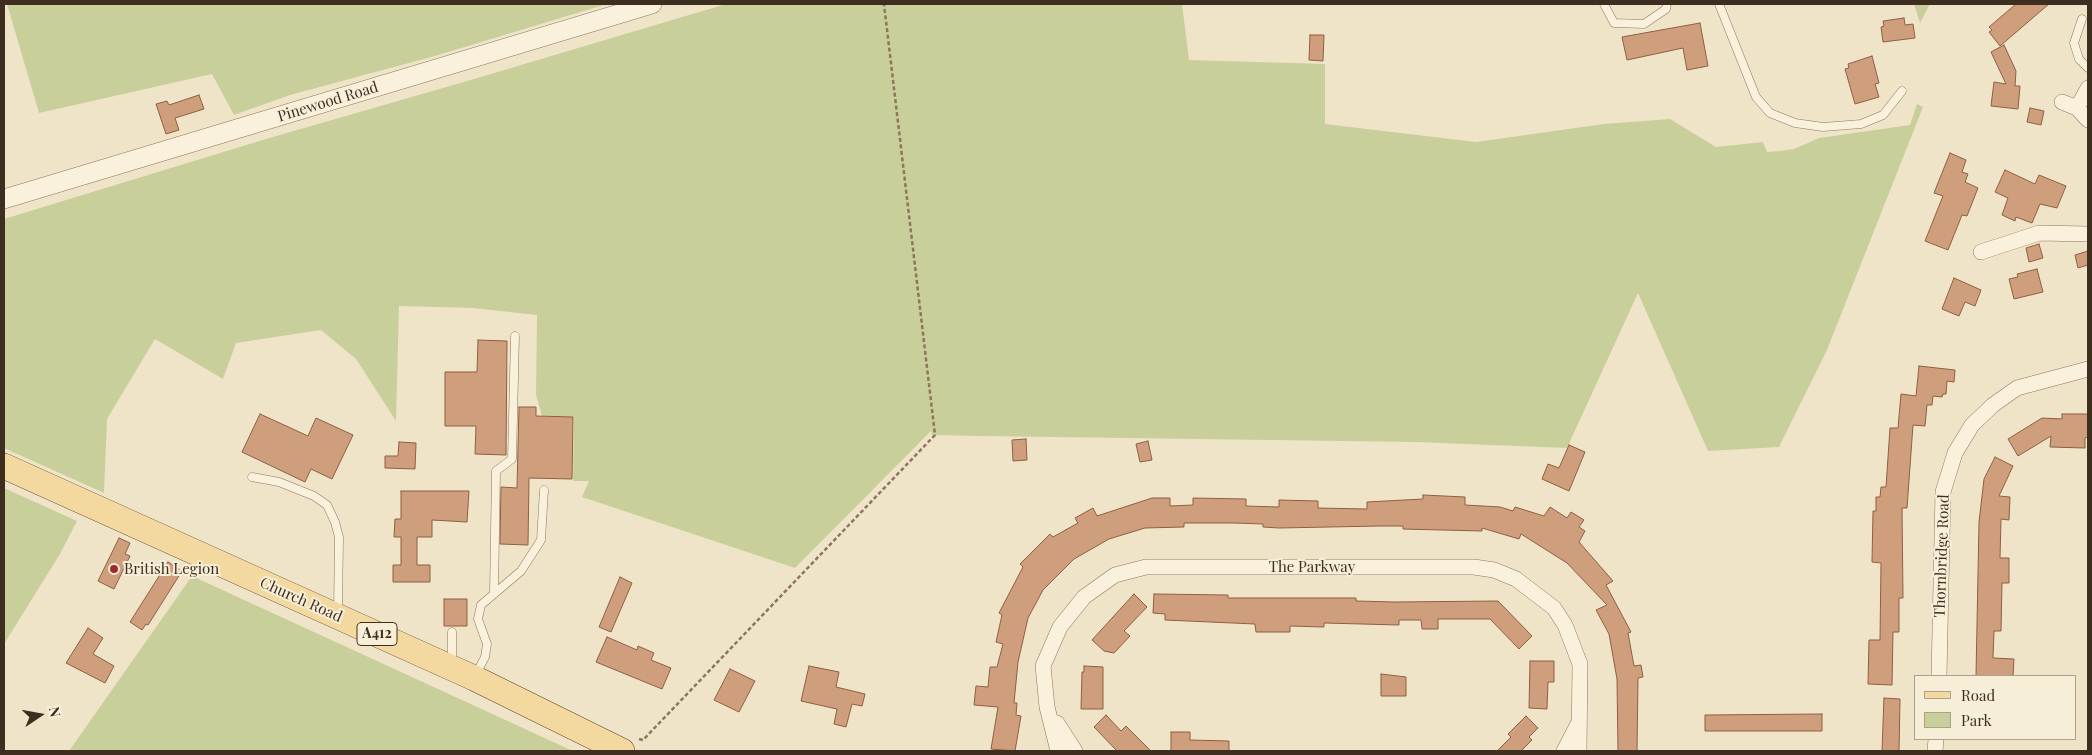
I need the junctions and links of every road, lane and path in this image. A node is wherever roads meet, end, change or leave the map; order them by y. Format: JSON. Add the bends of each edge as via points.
{"nodes":[{"id":1,"x":652,"y":4,"type":"edge"},
{"id":2,"x":884,"y":4,"type":"edge"},
{"id":3,"x":1604,"y":4,"type":"edge"},
{"id":4,"x":1667,"y":4,"type":"edge"},
{"id":5,"x":1719,"y":4,"type":"edge"},
{"id":6,"x":2082,"y":19,"type":"dead end"},
{"id":7,"x":2088,"y":68,"type":"edge"},
{"id":8,"x":2088,"y":88,"type":"edge"},
{"id":9,"x":1902,"y":91,"type":"dead end"},
{"id":10,"x":2062,"y":102,"type":"dead end"},
{"id":11,"x":2077,"y":108,"type":"junction"},
{"id":12,"x":2088,"y":120,"type":"edge"},
{"id":13,"x":4,"y":199,"type":"edge"},
{"id":14,"x":2088,"y":234,"type":"edge"},
{"id":15,"x":1982,"y":252,"type":"dead end"},
{"id":16,"x":515,"y":336,"type":"dead end"},
{"id":17,"x":2088,"y":369,"type":"edge"},
{"id":18,"x":4,"y":466,"type":"edge"},
{"id":19,"x":252,"y":477,"type":"dead end"},
{"id":20,"x":544,"y":490,"type":"dead end"},
{"id":21,"x":494,"y":594,"type":"junction"},
{"id":22,"x":338,"y":616,"type":"junction"},
{"id":23,"x":452,"y":632,"type":"dead end"},
{"id":24,"x":463,"y":672,"type":"junction"},
{"id":25,"x":1939,"y":675,"type":"edge"},
{"id":26,"x":1047,"y":707,"type":"junction"},
{"id":27,"x":1580,"y":717,"type":"junction"},
{"id":28,"x":629,"y":745,"type":"edge"},
{"id":29,"x":1058,"y":751,"type":"edge"},
{"id":30,"x":1075,"y":751,"type":"edge"},
{"id":31,"x":1564,"y":751,"type":"edge"},
{"id":32,"x":1579,"y":751,"type":"edge"}],
"edges":[{"from":1,"to":13,"type":"street","name":"Pinewood Road"},
{"from":2,"to":28,"type":"path","via":[[935,435],[643,740]]},
{"from":3,"to":4,"type":"lane","via":[[1614,23],[1644,24]]},
{"from":5,"to":9,"type":"lane","via":[[1756,97],[1770,113],[1795,123],[1823,127],[1861,124],[1883,114]]},
{"from":6,"to":7,"type":"lane","via":[[2074,43],[2079,59]]},
{"from":8,"to":11,"type":"street"},
{"from":10,"to":11,"type":"street"},
{"from":11,"to":12,"type":"street"},
{"from":14,"to":15,"type":"street","via":[[2039,233]]},
{"from":16,"to":21,"type":"lane","via":[[512,459],[496,471]]},
{"from":17,"to":25,"type":"street","name":"Thornbridge Road","via":[[2017,388],[1992,405],[1972,425],[1955,453],[1943,492]]},
{"from":18,"to":22,"type":"main road","name":"Church Road","number":"A412"},
{"from":19,"to":22,"type":"lane","via":[[279,482],[327,505],[339,537]]},
{"from":20,"to":21,"type":"lane","via":[[541,540],[521,571]]},
{"from":21,"to":24,"type":"lane","via":[[481,605],[478,619],[487,644],[485,657]]},
{"from":22,"to":24,"type":"main road","name":"Church Road","number":"A412"},
{"from":23,"to":24,"type":"lane"},
{"from":24,"to":28,"type":"main road","name":"Church Road","number":"A412"},
{"from":26,"to":27,"type":"street","name":"The Parkway","via":[[1043,666],[1060,627],[1084,597],[1115,575],[1146,567],[1474,567],[1494,570],[1516,579],[1554,608],[1565,624],[1580,664]]},
{"from":26,"to":29,"type":"street","name":"The Parkway"},
{"from":26,"to":30,"type":"street"},
{"from":27,"to":31,"type":"street"},
{"from":27,"to":32,"type":"street","name":"The Parkway"}]}
